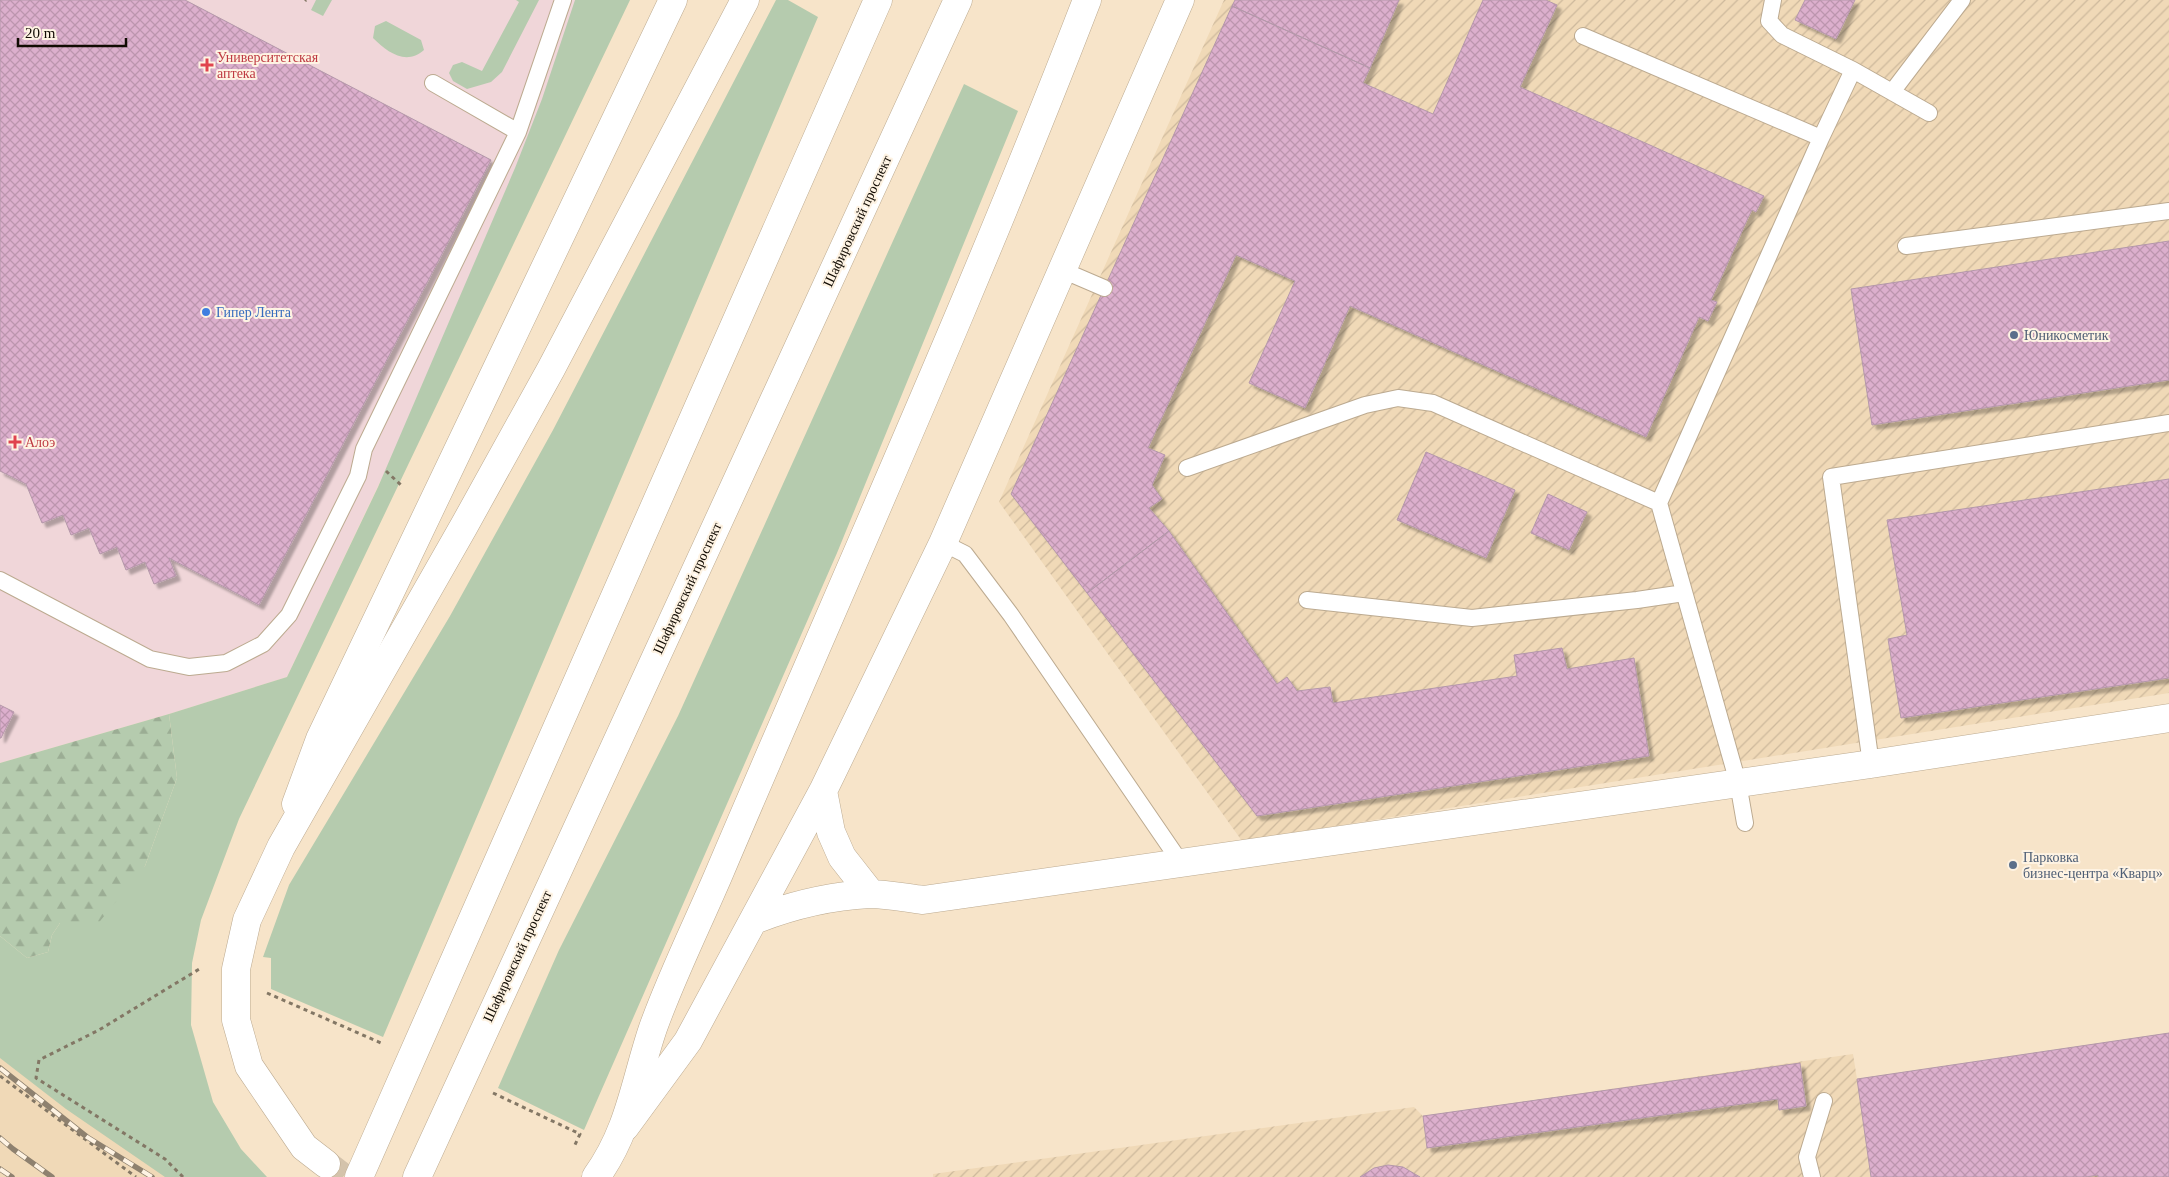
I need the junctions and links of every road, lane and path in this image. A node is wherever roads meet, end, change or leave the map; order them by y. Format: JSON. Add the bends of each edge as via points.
{"nodes":[{"id":1,"x":563,"y":0,"type":"edge"},
{"id":2,"x":673,"y":0,"type":"edge"},
{"id":3,"x":745,"y":0,"type":"edge"},
{"id":4,"x":878,"y":0,"type":"edge"},
{"id":5,"x":958,"y":0,"type":"edge"},
{"id":6,"x":1086,"y":0,"type":"edge"},
{"id":7,"x":1180,"y":0,"type":"edge"},
{"id":8,"x":1773,"y":0,"type":"edge"},
{"id":9,"x":1962,"y":0,"type":"edge"},
{"id":10,"x":1583,"y":36,"type":"dead end"},
{"id":11,"x":1853,"y":70,"type":"junction"},
{"id":12,"x":432,"y":83,"type":"dead end"},
{"id":13,"x":1892,"y":92,"type":"junction"},
{"id":14,"x":1929,"y":113,"type":"dead end"},
{"id":15,"x":518,"y":132,"type":"junction"},
{"id":16,"x":1820,"y":138,"type":"junction"},
{"id":17,"x":2169,"y":211,"type":"edge"},
{"id":18,"x":1906,"y":246,"type":"dead end"},
{"id":19,"x":1062,"y":270,"type":"junction"},
{"id":20,"x":1104,"y":288,"type":"dead end"},
{"id":21,"x":2169,"y":423,"type":"edge"},
{"id":22,"x":1187,"y":468,"type":"dead end"},
{"id":23,"x":1659,"y":503,"type":"junction"},
{"id":24,"x":944,"y":543,"type":"junction"},
{"id":25,"x":0,"y":580,"type":"edge"},
{"id":26,"x":1684,"y":593,"type":"junction"},
{"id":27,"x":1307,"y":600,"type":"dead end"},
{"id":28,"x":2169,"y":718,"type":"edge"},
{"id":29,"x":1871,"y":764,"type":"junction"},
{"id":30,"x":1738,"y":783,"type":"junction"},
{"id":31,"x":823,"y":791,"type":"junction"},
{"id":32,"x":1745,"y":823,"type":"dead end"},
{"id":33,"x":281,"y":847,"type":"junction"},
{"id":34,"x":1181,"y":863,"type":"junction"},
{"id":35,"x":871,"y":894,"type":"junction"},
{"id":36,"x":754,"y":920,"type":"junction"},
{"id":37,"x":201,"y":968,"type":"dead end"},
{"id":38,"x":267,"y":984,"type":"dead end"},
{"id":39,"x":381,"y":1042,"type":"dead end"},
{"id":40,"x":0,"y":1076,"type":"edge"},
{"id":41,"x":493,"y":1093,"type":"dead end"},
{"id":42,"x":1824,"y":1102,"type":"dead end"},
{"id":43,"x":624,"y":1128,"type":"junction"},
{"id":44,"x":574,"y":1147,"type":"dead end"},
{"id":45,"x":326,"y":1164,"type":"tunnel mouth"},
{"id":46,"x":136,"y":1177,"type":"edge"},
{"id":47,"x":183,"y":1177,"type":"edge"},
{"id":48,"x":359,"y":1177,"type":"edge"},
{"id":49,"x":417,"y":1177,"type":"edge"},
{"id":50,"x":596,"y":1177,"type":"edge"},
{"id":51,"x":1812,"y":1177,"type":"edge"}],
"edges":[{"from":1,"to":15,"type":"lane"},
{"from":2,"to":33,"type":"main road","via":[[320,739]]},
{"from":3,"to":33,"type":"main road","via":[[552,369]]},
{"from":4,"to":48,"type":"main road"},
{"from":5,"to":49,"type":"main road","name":"Шафировский проспект"},
{"from":6,"to":43,"type":"main road","via":[[1040,120],[654,1028]]},
{"from":7,"to":19,"type":"main road"},
{"from":8,"to":11,"type":"lane","via":[[1768,21],[1782,35]]},
{"from":9,"to":13,"type":"lane"},
{"from":10,"to":16,"type":"lane"},
{"from":11,"to":13,"type":"lane"},
{"from":11,"to":16,"type":"lane"},
{"from":12,"to":15,"type":"lane"},
{"from":13,"to":14,"type":"lane"},
{"from":15,"to":25,"type":"lane","via":[[364,449],[358,476],[289,615],[264,644],[226,663],[189,667],[150,659]]},
{"from":16,"to":23,"type":"lane"},
{"from":17,"to":18,"type":"lane"},
{"from":19,"to":20,"type":"lane"},
{"from":19,"to":24,"type":"main road"},
{"from":21,"to":29,"type":"lane","via":[[1832,477]]},
{"from":22,"to":23,"type":"lane","via":[[1365,405],[1398,398],[1433,403]]},
{"from":23,"to":26,"type":"lane"},
{"from":24,"to":31,"type":"main road"},
{"from":24,"to":34,"type":"lane","via":[[965,554],[1011,615]]},
{"from":26,"to":27,"type":"lane","via":[[1472,618]]},
{"from":26,"to":30,"type":"lane"},
{"from":28,"to":29,"type":"main road"},
{"from":29,"to":30,"type":"main road"},
{"from":30,"to":32,"type":"lane"},
{"from":30,"to":34,"type":"main road"},
{"from":31,"to":35,"type":"main road","via":[[831,832],[842,857]]},
{"from":31,"to":36,"type":"main road"},
{"from":33,"to":45,"type":"main road","via":[[248,920],[236,969],[236,1020],[249,1066],[304,1147]]},
{"from":34,"to":35,"type":"main road","via":[[923,900]]},
{"from":35,"to":36,"type":"main road","via":[[826,898]]},
{"from":36,"to":43,"type":"main road","via":[[688,1040]]},
{"from":37,"to":47,"type":"path","via":[[99,1030],[39,1060],[36,1078],[165,1159]]},
{"from":38,"to":39,"type":"path","via":[[266,992]]},
{"from":40,"to":46,"type":"path"},
{"from":41,"to":44,"type":"path","via":[[580,1134]]},
{"from":42,"to":51,"type":"lane","via":[[1807,1157]]},
{"from":43,"to":50,"type":"main road","via":[[607,1163]]}]}
